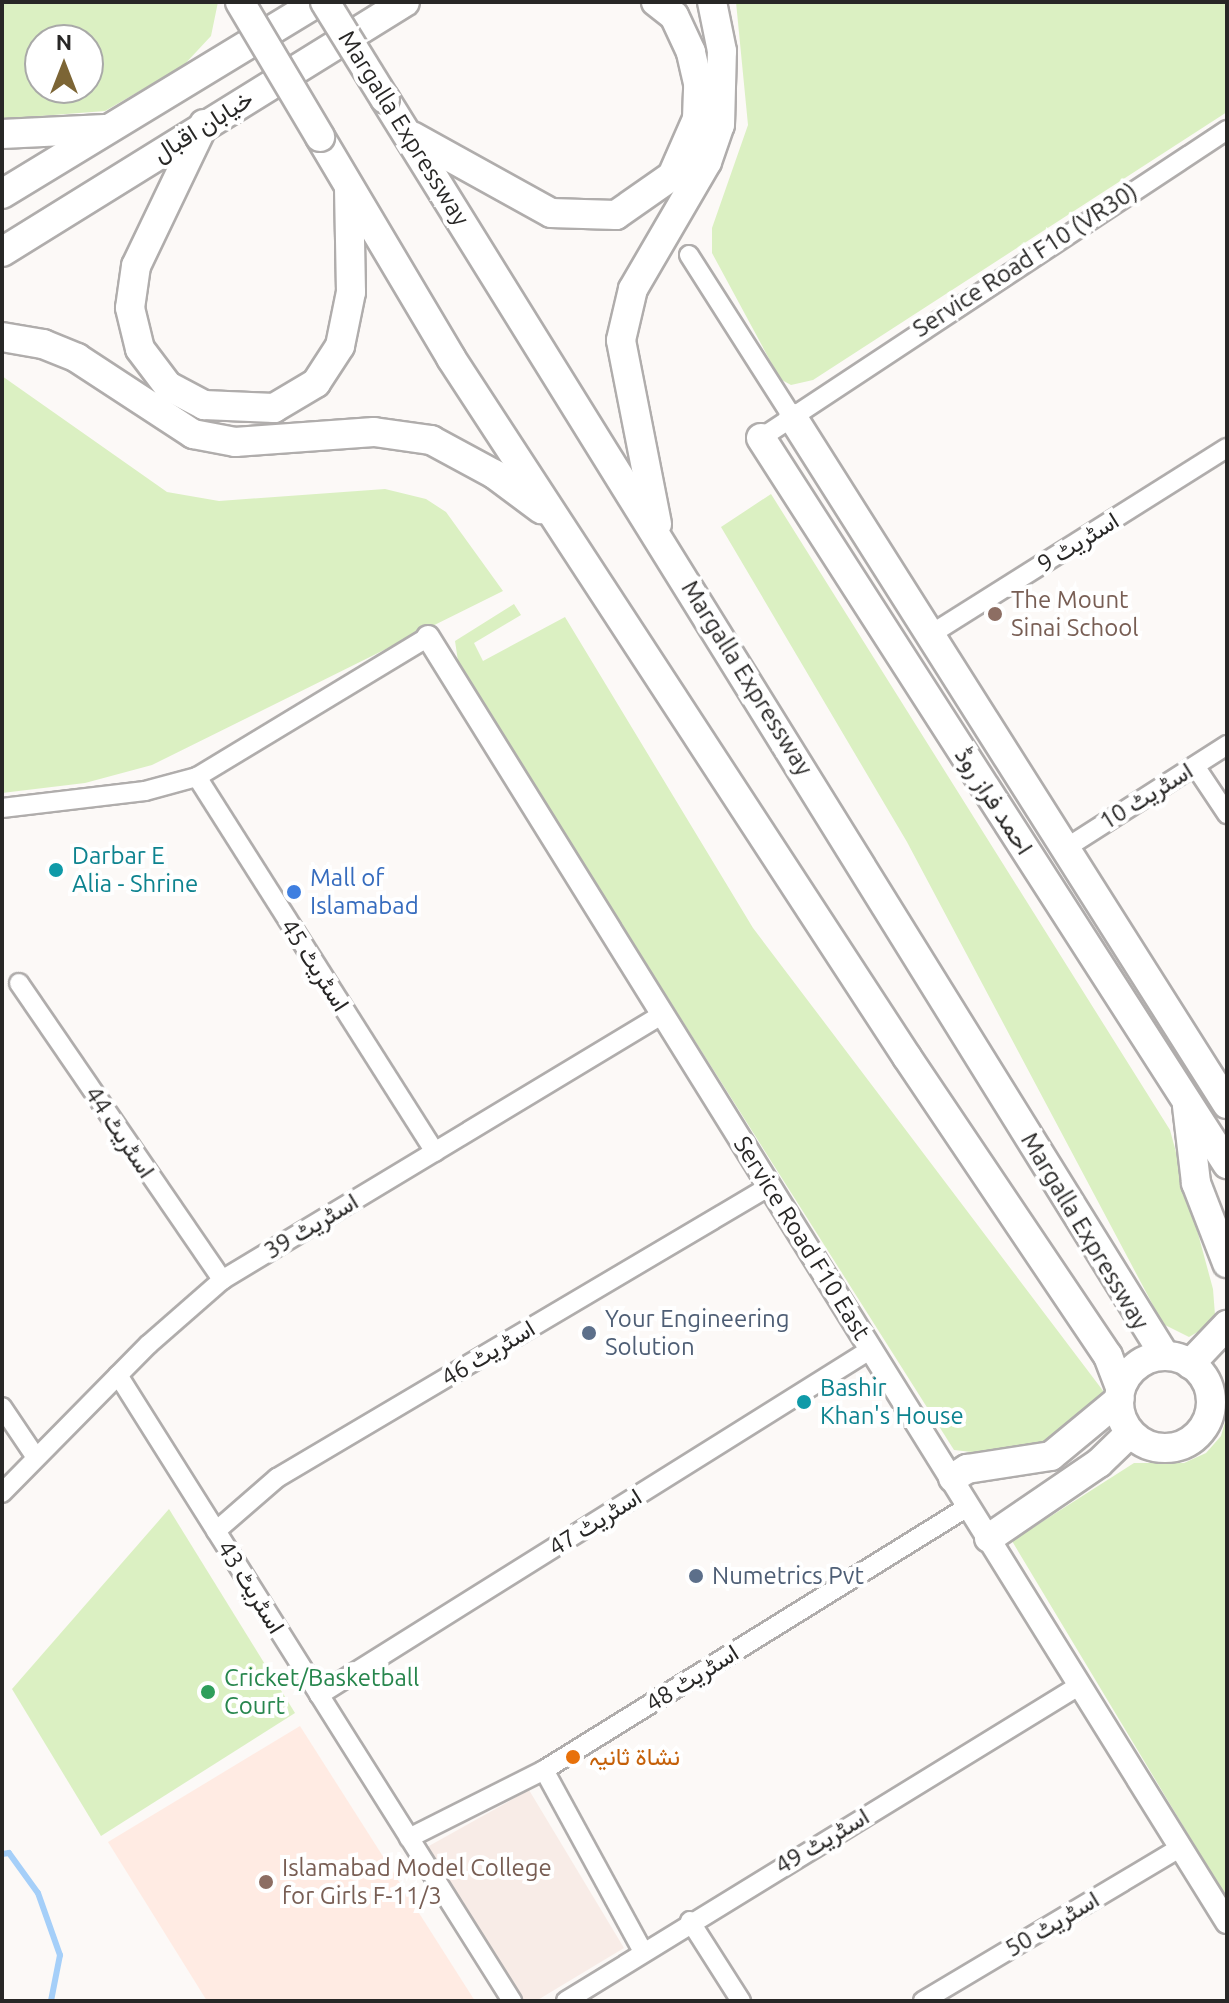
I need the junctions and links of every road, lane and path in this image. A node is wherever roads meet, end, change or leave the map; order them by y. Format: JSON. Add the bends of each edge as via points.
{"nodes":[{"id":1,"x":240,"y":2,"type":"edge"},
{"id":2,"x":318,"y":2,"type":"edge"},
{"id":3,"x":325,"y":2,"type":"edge"},
{"id":4,"x":405,"y":2,"type":"edge"},
{"id":5,"x":656,"y":2,"type":"edge"},
{"id":6,"x":712,"y":2,"type":"edge"},
{"id":7,"x":204,"y":124,"type":"junction"},
{"id":8,"x":110,"y":128,"type":"junction"},
{"id":9,"x":1227,"y":130,"type":"edge"},
{"id":10,"x":2,"y":134,"type":"edge"},
{"id":11,"x":408,"y":134,"type":"junction"},
{"id":12,"x":349,"y":185,"type":"junction"},
{"id":13,"x":2,"y":194,"type":"edge"},
{"id":14,"x":2,"y":252,"type":"edge"},
{"id":15,"x":689,"y":255,"type":"dead end"},
{"id":16,"x":2,"y":337,"type":"edge"},
{"id":17,"x":793,"y":418,"type":"junction"},
{"id":18,"x":761,"y":438,"type":"joint"},
{"id":19,"x":1227,"y":448,"type":"edge"},
{"id":20,"x":558,"y":521,"type":"junction"},
{"id":21,"x":659,"y":537,"type":"junction"},
{"id":22,"x":928,"y":636,"type":"junction"},
{"id":23,"x":428,"y":637,"type":"joint"},
{"id":24,"x":1227,"y":745,"type":"edge"},
{"id":25,"x":1195,"y":766,"type":"junction"},
{"id":26,"x":197,"y":777,"type":"junction"},
{"id":27,"x":2,"y":808,"type":"edge"},
{"id":28,"x":1227,"y":814,"type":"edge"},
{"id":29,"x":1066,"y":848,"type":"junction"},
{"id":30,"x":19,"y":983,"type":"dead end"},
{"id":31,"x":663,"y":1014,"type":"junction"},
{"id":32,"x":1186,"y":1100,"type":"junction"},
{"id":33,"x":1227,"y":1104,"type":"edge"},
{"id":34,"x":435,"y":1152,"type":"junction"},
{"id":35,"x":1227,"y":1164,"type":"edge"},
{"id":36,"x":770,"y":1186,"type":"junction"},
{"id":37,"x":1227,"y":1263,"type":"edge"},
{"id":38,"x":222,"y":1280,"type":"junction"},
{"id":39,"x":1227,"y":1325,"type":"edge"},
{"id":40,"x":871,"y":1349,"type":"junction"},
{"id":41,"x":1178,"y":1360,"type":"junction"},
{"id":42,"x":118,"y":1375,"type":"junction"},
{"id":43,"x":1218,"y":1386,"type":"edge"},
{"id":44,"x":1120,"y":1393,"type":"junction"},
{"id":45,"x":2,"y":1407,"type":"edge"},
{"id":46,"x":1130,"y":1433,"type":"junction"},
{"id":47,"x":35,"y":1456,"type":"junction"},
{"id":48,"x":953,"y":1478,"type":"junction"},
{"id":49,"x":2,"y":1493,"type":"edge"},
{"id":50,"x":969,"y":1506,"type":"junction"},
{"id":51,"x":216,"y":1531,"type":"junction"},
{"id":52,"x":989,"y":1538,"type":"junction"},
{"id":53,"x":1080,"y":1685,"type":"junction"},
{"id":54,"x":319,"y":1695,"type":"junction"},
{"id":55,"x":544,"y":1770,"type":"junction"},
{"id":56,"x":409,"y":1838,"type":"junction"},
{"id":57,"x":1181,"y":1847,"type":"junction"},
{"id":58,"x":690,"y":1921,"type":"junction"},
{"id":59,"x":1227,"y":1922,"type":"edge"},
{"id":60,"x":642,"y":1950,"type":"junction"},
{"id":61,"x":512,"y":2001,"type":"edge"},
{"id":62,"x":566,"y":2001,"type":"edge"},
{"id":63,"x":741,"y":2001,"type":"edge"},
{"id":64,"x":923,"y":2001,"type":"edge"}],
"edges":[{"from":1,"to":12,"type":"main road","name":"Margalla Expressway","bridge":true},
{"from":2,"to":8,"type":"main road","name":"خیابان اقبال"},
{"from":3,"to":11,"type":"main road","name":"Margalla Expressway","bridge":true},
{"from":4,"to":7,"type":"main road","name":"خیابان اقبال"},
{"from":5,"to":11,"type":"main road","via":[[674,16],[691,52],[698,83],[697,119],[672,176],[616,215],[551,213]]},
{"from":6,"to":21,"type":"main road","via":[[722,51],[720,125],[707,162],[633,289],[621,340]]},
{"from":7,"to":12,"type":"main road","via":[[136,266],[130,308],[140,349],[168,386],[204,405],[274,408],[316,383],[340,346],[351,292]]},
{"from":7,"to":14,"type":"main road","name":"خیابان اقبال"},
{"from":8,"to":10,"type":"main road"},
{"from":8,"to":13,"type":"main road","name":"خیابان اقبال"},
{"from":9,"to":17,"type":"street","name":"Service Road F10 (VR30)","via":[[824,392]]},
{"from":11,"to":21,"type":"main road","name":"Margalla Expressway"},
{"from":12,"to":20,"type":"main road","name":"Margalla Expressway","via":[[451,358]]},
{"from":15,"to":17,"type":"street"},
{"from":16,"to":20,"type":"main road","via":[[43,344],[77,358],[193,434],[235,442],[374,432],[431,440],[494,474]]},
{"from":17,"to":18,"type":"street","name":"Service Road F10 (VR30)"},
{"from":17,"to":22,"type":"main road","name":"احمد فراز روڈ"},
{"from":18,"to":32,"type":"main road","name":"احمد فراز روڈ"},
{"from":19,"to":22,"type":"street","name":"اسٹریٹ 9"},
{"from":20,"to":44,"type":"main road","name":"Margalla Expressway","via":[[1108,1356]]},
{"from":21,"to":41,"type":"main road","name":"Margalla Expressway"},
{"from":22,"to":29,"type":"main road","name":"احمد فراز روڈ"},
{"from":23,"to":26,"type":"street"},
{"from":23,"to":31,"type":"street","name":"Service Road F10 East"},
{"from":24,"to":25,"type":"street","name":"اسٹریٹ 10"},
{"from":25,"to":28,"type":"street"},
{"from":25,"to":29,"type":"street","name":"اسٹریٹ 10"},
{"from":26,"to":27,"type":"street","via":[[145,791]]},
{"from":26,"to":34,"type":"street","name":"اسٹریٹ 45"},
{"from":29,"to":33,"type":"main road","name":"احمد فراز روڈ"},
{"from":30,"to":38,"type":"street","name":"اسٹریٹ 44"},
{"from":31,"to":34,"type":"street","name":"اسٹریٹ 39"},
{"from":31,"to":36,"type":"street","name":"Service Road F10 East"},
{"from":32,"to":35,"type":"main road","name":"احمد فراز روڈ"},
{"from":32,"to":37,"type":"main road","via":[[1196,1183]]},
{"from":34,"to":38,"type":"street","name":"اسٹریٹ 39"},
{"from":36,"to":40,"type":"street","name":"Service Road F10 East"},
{"from":36,"to":51,"type":"street","name":"اسٹریٹ 46","via":[[277,1478]]},
{"from":38,"to":42,"type":"street","name":"اسٹریٹ 39"},
{"from":39,"to":41,"type":"main road"},
{"from":40,"to":48,"type":"street","name":"Service Road F10 East"},
{"from":40,"to":54,"type":"street","name":"اسٹریٹ 47"},
{"from":41,"to":43,"type":"main road"},
{"from":41,"to":44,"type":"main road","via":[[1133,1367]]},
{"from":42,"to":47,"type":"street","name":"اسٹریٹ 39"},
{"from":42,"to":51,"type":"street","name":"اسٹریٹ 43"},
{"from":43,"to":46,"type":"main road","via":[[1210,1416],[1197,1436],[1175,1447],[1151,1446]]},
{"from":44,"to":46,"type":"main road","via":[[1119,1412]]},
{"from":44,"to":48,"type":"main road","via":[[1051,1456],[967,1469]]},
{"from":45,"to":47,"type":"street"},
{"from":46,"to":52,"type":"main road","via":[[1099,1463]]},
{"from":47,"to":49,"type":"street","name":"اسٹریٹ 39"},
{"from":48,"to":50,"type":"street","name":"Service Road F10 East"},
{"from":50,"to":52,"type":"street","name":"Service Road F10 East"},
{"from":50,"to":55,"type":"street","name":"اسٹریٹ 48"},
{"from":51,"to":54,"type":"street","name":"اسٹریٹ 43"},
{"from":52,"to":53,"type":"street","name":"Service Road F10 East"},
{"from":53,"to":57,"type":"street","name":"Service Road F10 East"},
{"from":53,"to":58,"type":"street","name":"اسٹریٹ 49"},
{"from":54,"to":56,"type":"street","name":"اسٹریٹ 43"},
{"from":55,"to":56,"type":"street","name":"اسٹریٹ 48"},
{"from":55,"to":60,"type":"street"},
{"from":56,"to":61,"type":"street","name":"اسٹریٹ 43"},
{"from":57,"to":59,"type":"street","name":"Service Road F10 East"},
{"from":57,"to":64,"type":"street","name":"اسٹریٹ 50"},
{"from":58,"to":60,"type":"street","name":"اسٹریٹ 49"},
{"from":58,"to":63,"type":"street"},
{"from":60,"to":62,"type":"street","name":"اسٹریٹ 49"}]}
